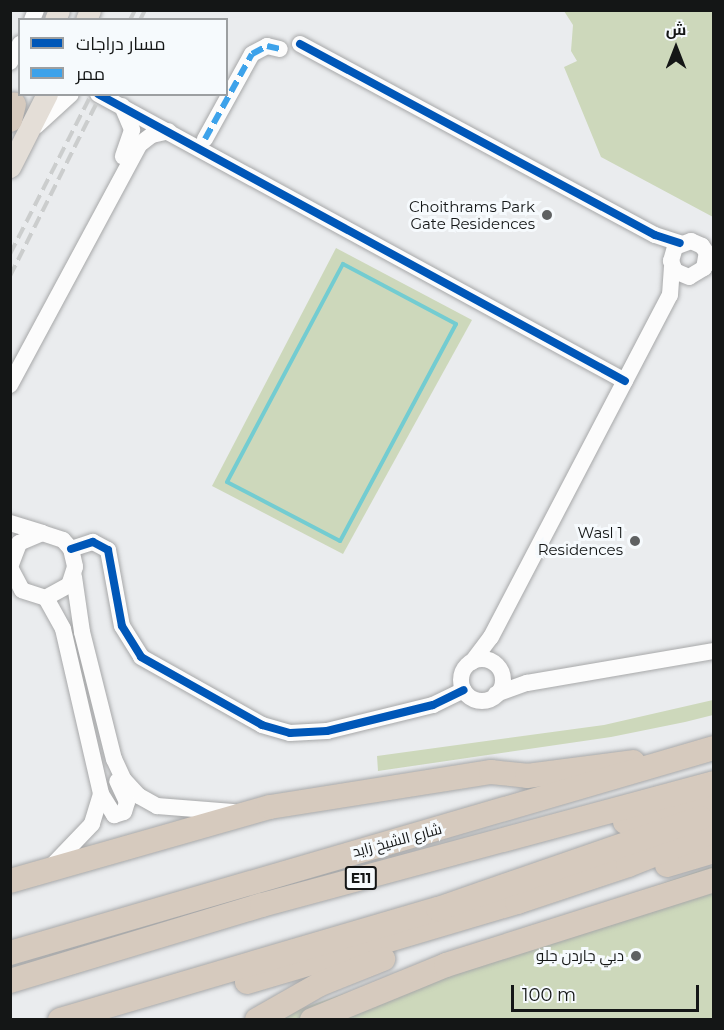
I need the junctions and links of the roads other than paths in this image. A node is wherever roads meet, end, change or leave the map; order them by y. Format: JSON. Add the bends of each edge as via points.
{"nodes":[{"id":1,"x":300,"y":44,"type":"dead end"},
{"id":2,"x":18,"y":48,"type":"edge"},
{"id":3,"x":280,"y":49,"type":"dead end"},
{"id":4,"x":10,"y":62,"type":"edge"},
{"id":5,"x":44,"y":96,"type":"edge"},
{"id":6,"x":65,"y":96,"type":"edge"},
{"id":7,"x":102,"y":96,"type":"edge"},
{"id":8,"x":121,"y":105,"type":"junction"},
{"id":9,"x":16,"y":112,"type":"edge"},
{"id":10,"x":169,"y":131,"type":"junction"},
{"id":11,"x":205,"y":139,"type":"dead end"},
{"id":12,"x":10,"y":167,"type":"edge"},
{"id":13,"x":674,"y":255,"type":"junction"},
{"id":14,"x":705,"y":268,"type":"edge"},
{"id":15,"x":670,"y":295,"type":"junction"},
{"id":16,"x":10,"y":368,"type":"edge"},
{"id":17,"x":625,"y":381,"type":"junction"},
{"id":18,"x":10,"y":385,"type":"edge"},
{"id":19,"x":10,"y":523,"type":"edge"},
{"id":20,"x":42,"y":533,"type":"junction"},
{"id":21,"x":71,"y":549,"type":"junction"},
{"id":22,"x":11,"y":562,"type":"edge"},
{"id":23,"x":74,"y":577,"type":"junction"},
{"id":24,"x":46,"y":598,"type":"junction"},
{"id":25,"x":490,"y":637,"type":"junction"},
{"id":26,"x":714,"y":651,"type":"edge"},
{"id":27,"x":472,"y":662,"type":"junction"},
{"id":28,"x":496,"y":667,"type":"junction"},
{"id":29,"x":527,"y":683,"type":"junction"},
{"id":30,"x":464,"y":690,"type":"junction"},
{"id":31,"x":496,"y":694,"type":"junction"},
{"id":32,"x":714,"y":748,"type":"edge"},
{"id":33,"x":114,"y":759,"type":"junction"},
{"id":34,"x":663,"y":760,"type":"junction"},
{"id":35,"x":714,"y":783,"type":"edge"},
{"id":36,"x":101,"y":794,"type":"junction"},
{"id":37,"x":714,"y":804,"type":"edge"},
{"id":38,"x":249,"y":812,"type":"junction"},
{"id":39,"x":714,"y":813,"type":"edge"},
{"id":40,"x":714,"y":831,"type":"edge"},
{"id":41,"x":714,"y":852,"type":"edge"},
{"id":42,"x":47,"y":870,"type":"junction"},
{"id":43,"x":714,"y":880,"type":"edge"},
{"id":44,"x":10,"y":881,"type":"edge"},
{"id":45,"x":10,"y":953,"type":"edge"},
{"id":46,"x":10,"y":981,"type":"edge"},
{"id":47,"x":10,"y":994,"type":"edge"},
{"id":48,"x":60,"y":1020,"type":"edge"},
{"id":49,"x":108,"y":1020,"type":"edge"},
{"id":50,"x":258,"y":1020,"type":"edge"},
{"id":51,"x":312,"y":1020,"type":"edge"}],
"edges":[{"from":1,"to":13,"type":"street","via":[[654,235]]},
{"from":2,"to":4,"type":"street"},
{"from":3,"to":11,"type":"street","via":[[267,46],[252,54]]},
{"from":5,"to":9,"type":"main road"},
{"from":6,"to":9,"type":"street"},
{"from":7,"to":8,"type":"street"},
{"from":8,"to":10,"type":"street"},
{"from":8,"to":16,"type":"street","via":[[131,122],[129,145]]},
{"from":9,"to":12,"type":"main road"},
{"from":10,"to":17,"type":"street"},
{"from":10,"to":18,"type":"street","via":[[152,135],[140,144]]},
{"from":13,"to":14,"type":"street"},
{"from":13,"to":14,"type":"street","via":[[697,243]]},
{"from":13,"to":15,"type":"street"},
{"from":14,"to":15,"type":"street"},
{"from":15,"to":17,"type":"street"},
{"from":17,"to":25,"type":"street"},
{"from":19,"to":20,"type":"street"},
{"from":20,"to":21,"type":"street","via":[[53,535]]},
{"from":20,"to":22,"type":"street","via":[[19,543]]},
{"from":21,"to":23,"type":"street"},
{"from":21,"to":30,"type":"street","via":[[93,542],[108,550],[123,626],[141,657],[262,725],[290,733],[327,731],[434,705]]},
{"from":22,"to":24,"type":"street","via":[[22,590]]},
{"from":23,"to":24,"type":"street","via":[[63,591]]},
{"from":23,"to":33,"type":"street","via":[[78,616]]},
{"from":24,"to":36,"type":"street","via":[[63,629]]},
{"from":25,"to":27,"type":"street"},
{"from":25,"to":28,"type":"street"},
{"from":26,"to":29,"type":"street"},
{"from":27,"to":28,"type":"street"},
{"from":27,"to":30,"type":"street","via":[[463,672]]},
{"from":28,"to":29,"type":"street"},
{"from":28,"to":31,"type":"street"},
{"from":29,"to":31,"type":"street"},
{"from":30,"to":31,"type":"street","via":[[479,700]]},
{"from":32,"to":34,"type":"highway","name":"شارع الشيخ زايد","number":"E11"},
{"from":33,"to":36,"type":"street","via":[[116,779],[127,802],[124,812],[114,815]]},
{"from":33,"to":38,"type":"street","via":[[131,789],[157,806]]},
{"from":34,"to":38,"type":"highway","via":[[528,776],[490,772]]},
{"from":34,"to":45,"type":"highway","name":"شارع الشيخ زايد","number":"E11","via":[[564,794]]},
{"from":35,"to":46,"type":"highway","name":"شارع الشيخ زايد","number":"E11","via":[[262,905]]},
{"from":36,"to":42,"type":"street","via":[[92,824]]},
{"from":37,"to":47,"type":"highway","via":[[570,834]]},
{"from":38,"to":42,"type":"highway"},
{"from":39,"to":48,"type":"highway","via":[[459,902]]},
{"from":40,"to":49,"type":"highway","via":[[628,865],[464,919]]},
{"from":41,"to":50,"type":"highway","via":[[562,897],[403,951],[320,984]]},
{"from":42,"to":44,"type":"highway"},
{"from":43,"to":51,"type":"highway","via":[[446,965],[360,997]]}]}
